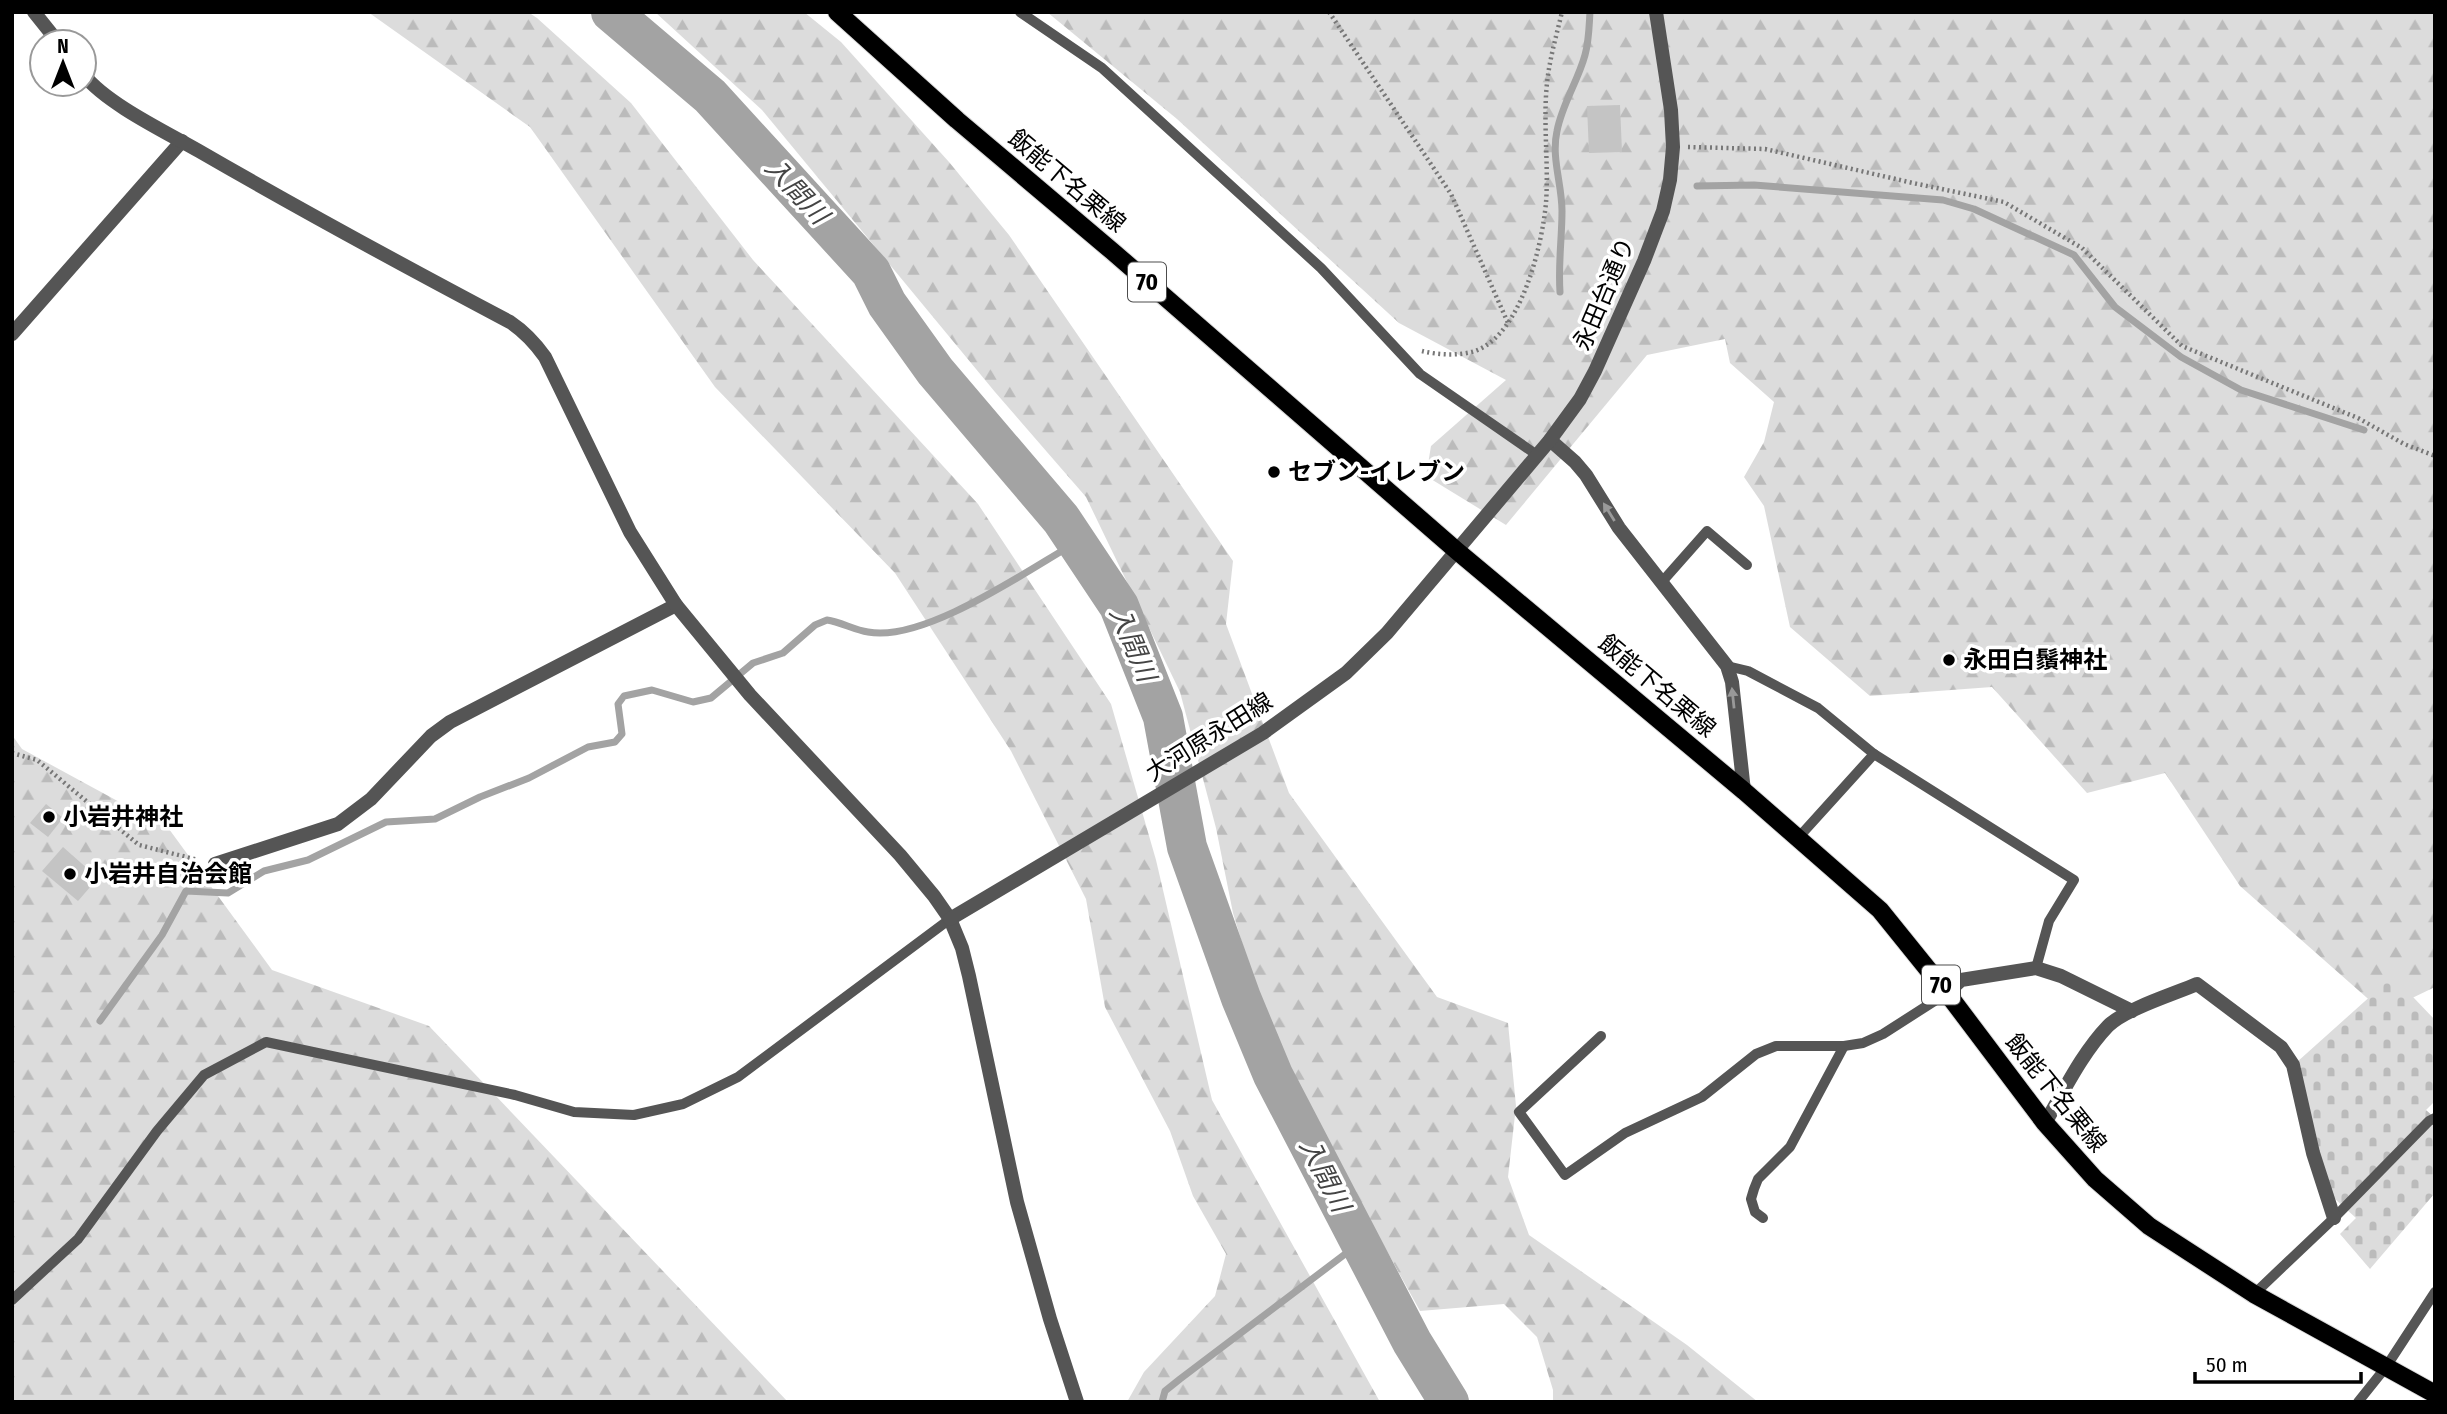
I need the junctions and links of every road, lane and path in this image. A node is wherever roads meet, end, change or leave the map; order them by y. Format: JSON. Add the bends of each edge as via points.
{"nodes":[{"id":1,"x":34,"y":12,"type":"edge"},
{"id":2,"x":837,"y":12,"type":"edge"},
{"id":3,"x":1020,"y":12,"type":"edge"},
{"id":4,"x":1328,"y":12,"type":"edge"},
{"id":5,"x":1562,"y":12,"type":"edge"},
{"id":6,"x":1656,"y":12,"type":"edge"},
{"id":7,"x":47,"y":28,"type":"edge"},
{"id":8,"x":98,"y":88,"type":"edge"},
{"id":9,"x":182,"y":141,"type":"junction"},
{"id":10,"x":1672,"y":146,"type":"junction"},
{"id":11,"x":1508,"y":324,"type":"junction"},
{"id":12,"x":12,"y":334,"type":"edge"},
{"id":13,"x":1388,"y":340,"type":"junction"},
{"id":14,"x":1550,"y":440,"type":"junction"},
{"id":15,"x":1537,"y":455,"type":"junction"},
{"id":16,"x":2435,"y":456,"type":"edge"},
{"id":17,"x":1457,"y":551,"type":"junction"},
{"id":18,"x":1747,"y":565,"type":"dead end"},
{"id":19,"x":1661,"y":583,"type":"junction"},
{"id":20,"x":676,"y":606,"type":"junction"},
{"id":21,"x":1727,"y":666,"type":"junction"},
{"id":22,"x":12,"y":753,"type":"edge"},
{"id":23,"x":1874,"y":754,"type":"junction"},
{"id":24,"x":1744,"y":790,"type":"junction"},
{"id":25,"x":1798,"y":838,"type":"junction"},
{"id":26,"x":215,"y":864,"type":"joint"},
{"id":27,"x":950,"y":919,"type":"junction"},
{"id":28,"x":2036,"y":968,"type":"junction"},
{"id":29,"x":1947,"y":993,"type":"junction"},
{"id":30,"x":2132,"y":1011,"type":"junction"},
{"id":31,"x":1601,"y":1036,"type":"dead end"},
{"id":32,"x":1844,"y":1046,"type":"junction"},
{"id":33,"x":2435,"y":1118,"type":"edge"},
{"id":34,"x":2045,"y":1123,"type":"junction"},
{"id":35,"x":1763,"y":1218,"type":"dead end"},
{"id":36,"x":2334,"y":1218,"type":"junction"},
{"id":37,"x":2435,"y":1292,"type":"edge"},
{"id":38,"x":2254,"y":1294,"type":"junction"},
{"id":39,"x":12,"y":1300,"type":"edge"},
{"id":40,"x":2386,"y":1367,"type":"junction"},
{"id":41,"x":2435,"y":1394,"type":"edge"},
{"id":42,"x":1077,"y":1402,"type":"edge"},
{"id":43,"x":2358,"y":1402,"type":"edge"}],
"edges":[{"from":1,"to":7,"type":"street"},
{"from":2,"to":17,"type":"main road","name":"飯能下名栗線","number":"70"},
{"from":3,"to":13,"type":"lane","via":[[1102,68],[1321,268]]},
{"from":4,"to":11,"type":"path","via":[[1451,194]]},
{"from":5,"to":11,"type":"path","via":[[1548,75],[1546,203],[1535,269]]},
{"from":6,"to":10,"type":"street","name":"永田台通り"},
{"from":8,"to":9,"type":"street"},
{"from":9,"to":12,"type":"street"},
{"from":9,"to":20,"type":"street","via":[[522,330],[545,357],[630,532]]},
{"from":10,"to":14,"type":"street","name":"永田台通り","via":[[1665,201],[1644,261],[1595,371]]},
{"from":10,"to":16,"type":"path","via":[[1765,149],[2004,202],[2082,248],[2182,346],[2358,418]]},
{"from":11,"to":13,"type":"path","via":[[1476,350],[1451,354],[1425,352]]},
{"from":13,"to":15,"type":"lane","via":[[1420,374]]},
{"from":14,"to":15,"type":"street","name":"永田台通り"},
{"from":19,"to":14,"type":"street","one_way":true,"via":[[1586,475]]},
{"from":15,"to":17,"type":"street","name":"永田台通り"},
{"from":17,"to":24,"type":"main road","name":"飯能下名栗線","number":"70"},
{"from":17,"to":27,"type":"street","name":"大河原永田線","via":[[1387,634],[1346,673],[1263,733]]},
{"from":18,"to":19,"type":"lane","via":[[1707,531]]},
{"from":19,"to":21,"type":"street"},
{"from":20,"to":26,"type":"street","via":[[450,722],[430,736],[371,799],[338,824]]},
{"from":20,"to":27,"type":"street","via":[[750,695],[900,855]]},
{"from":21,"to":23,"type":"lane","via":[[1748,671],[1818,708]]},
{"from":24,"to":21,"type":"street","one_way":true},
{"from":22,"to":26,"type":"path","via":[[37,760],[139,845]]},
{"from":23,"to":25,"type":"lane"},
{"from":23,"to":28,"type":"lane","via":[[2074,880],[2049,921]]},
{"from":24,"to":25,"type":"main road","name":"飯能下名栗線","number":"70"},
{"from":25,"to":29,"type":"main road","name":"飯能下名栗線","number":"70","via":[[1880,910]]},
{"from":27,"to":39,"type":"lane","via":[[738,1077],[683,1104],[634,1115],[574,1112],[515,1095],[266,1042],[204,1076],[157,1131],[78,1239]]},
{"from":27,"to":42,"type":"street","via":[[970,976],[1017,1202]]},
{"from":28,"to":29,"type":"street","via":[[1961,980]]},
{"from":28,"to":30,"type":"street"},
{"from":29,"to":32,"type":"lane","via":[[1883,1034]]},
{"from":29,"to":34,"type":"main road","name":"飯能下名栗線","number":"70"},
{"from":30,"to":34,"type":"street","via":[[2109,1025]]},
{"from":30,"to":36,"type":"street","via":[[2197,984],[2281,1047],[2293,1065]]},
{"from":31,"to":32,"type":"lane","via":[[1519,1112],[1565,1175],[1625,1133],[1702,1097],[1756,1055],[1776,1046]]},
{"from":32,"to":35,"type":"lane","via":[[1790,1147],[1758,1180],[1751,1199],[1755,1212]]},
{"from":33,"to":36,"type":"lane"},
{"from":34,"to":38,"type":"main road","name":"飯能下名栗線","number":"70","via":[[2095,1180],[2149,1226]]},
{"from":36,"to":38,"type":"lane"},
{"from":37,"to":40,"type":"lane"},
{"from":38,"to":40,"type":"main road","name":"飯能下名栗線","number":"70"},
{"from":40,"to":41,"type":"main road","name":"飯能下名栗線","number":"70"},
{"from":40,"to":43,"type":"lane"}]}
